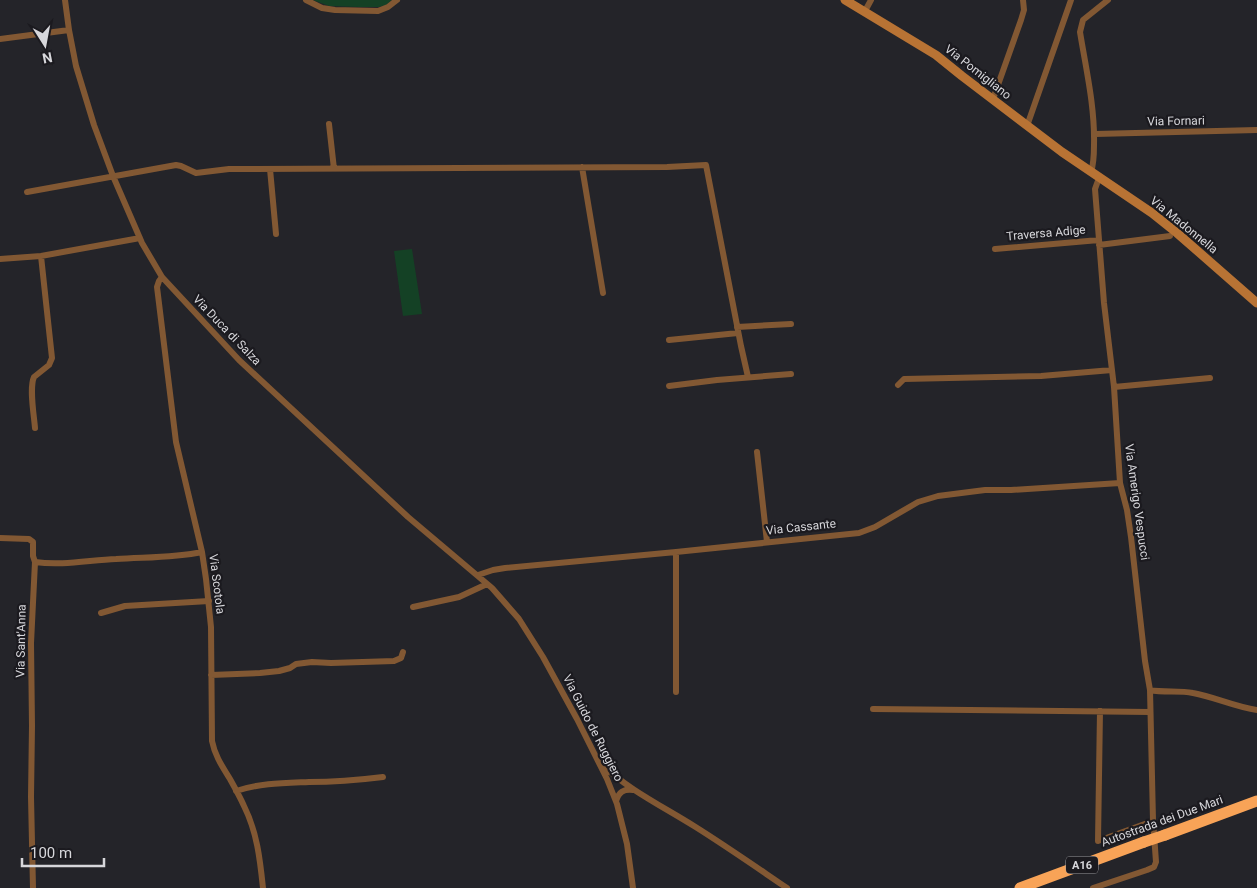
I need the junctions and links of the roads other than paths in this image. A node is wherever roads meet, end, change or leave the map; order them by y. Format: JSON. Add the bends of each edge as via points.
{"nodes":[{"id":1,"x":65,"y":0,"type":"edge"},
{"id":2,"x":306,"y":0,"type":"edge"},
{"id":3,"x":397,"y":0,"type":"edge"},
{"id":4,"x":844,"y":0,"type":"edge"},
{"id":5,"x":871,"y":0,"type":"edge"},
{"id":6,"x":1023,"y":0,"type":"edge"},
{"id":7,"x":1071,"y":0,"type":"edge"},
{"id":8,"x":1108,"y":0,"type":"edge"},
{"id":9,"x":860,"y":6,"type":"edge"},
{"id":10,"x":69,"y":30,"type":"junction"},
{"id":11,"x":0,"y":38,"type":"edge"},
{"id":12,"x":993,"y":99,"type":"junction"},
{"id":13,"x":329,"y":124,"type":"dead end"},
{"id":14,"x":1027,"y":126,"type":"junction"},
{"id":15,"x":1257,"y":130,"type":"edge"},
{"id":16,"x":1094,"y":134,"type":"junction"},
{"id":17,"x":582,"y":167,"type":"junction"},
{"id":18,"x":270,"y":169,"type":"junction"},
{"id":19,"x":334,"y":169,"type":"junction"},
{"id":20,"x":1095,"y":175,"type":"junction"},
{"id":21,"x":113,"y":176,"type":"junction"},
{"id":22,"x":27,"y":192,"type":"dead end"},
{"id":23,"x":276,"y":234,"type":"dead end"},
{"id":24,"x":1170,"y":236,"type":"dead end"},
{"id":25,"x":140,"y":238,"type":"junction"},
{"id":26,"x":1099,"y":243,"type":"junction"},
{"id":27,"x":995,"y":249,"type":"dead end"},
{"id":28,"x":41,"y":256,"type":"junction"},
{"id":29,"x":0,"y":259,"type":"edge"},
{"id":30,"x":162,"y":277,"type":"junction"},
{"id":31,"x":603,"y":293,"type":"dead end"},
{"id":32,"x":1257,"y":303,"type":"edge"},
{"id":33,"x":791,"y":324,"type":"dead end"},
{"id":34,"x":738,"y":330,"type":"junction"},
{"id":35,"x":669,"y":340,"type":"dead end"},
{"id":36,"x":1112,"y":370,"type":"junction"},
{"id":37,"x":791,"y":374,"type":"dead end"},
{"id":38,"x":748,"y":377,"type":"junction"},
{"id":39,"x":1210,"y":378,"type":"dead end"},
{"id":40,"x":898,"y":385,"type":"dead end"},
{"id":41,"x":669,"y":386,"type":"dead end"},
{"id":42,"x":1114,"y":387,"type":"junction"},
{"id":43,"x":35,"y":428,"type":"dead end"},
{"id":44,"x":757,"y":452,"type":"dead end"},
{"id":45,"x":1120,"y":482,"type":"junction"},
{"id":46,"x":0,"y":538,"type":"edge"},
{"id":47,"x":767,"y":542,"type":"junction"},
{"id":48,"x":202,"y":552,"type":"junction"},
{"id":49,"x":676,"y":552,"type":"junction"},
{"id":50,"x":35,"y":562,"type":"junction"},
{"id":51,"x":478,"y":576,"type":"junction"},
{"id":52,"x":487,"y":584,"type":"junction"},
{"id":53,"x":497,"y":594,"type":"joint"},
{"id":54,"x":209,"y":601,"type":"junction"},
{"id":55,"x":413,"y":607,"type":"dead end"},
{"id":56,"x":102,"y":613,"type":"dead end"},
{"id":57,"x":403,"y":652,"type":"dead end"},
{"id":58,"x":212,"y":675,"type":"junction"},
{"id":59,"x":1150,"y":690,"type":"junction"},
{"id":60,"x":676,"y":692,"type":"dead end"},
{"id":61,"x":873,"y":709,"type":"dead end"},
{"id":62,"x":1100,"y":710,"type":"junction"},
{"id":63,"x":1257,"y":710,"type":"edge"},
{"id":64,"x":1150,"y":712,"type":"junction"},
{"id":65,"x":598,"y":761,"type":"junction"},
{"id":66,"x":383,"y":777,"type":"dead end"},
{"id":67,"x":236,"y":790,"type":"junction"},
{"id":68,"x":633,"y":790,"type":"junction"},
{"id":69,"x":616,"y":801,"type":"junction"},
{"id":70,"x":1257,"y":801,"type":"edge"},
{"id":71,"x":1257,"y":809,"type":"edge"},
{"id":72,"x":1153,"y":821,"type":"junction"},
{"id":73,"x":1165,"y":839,"type":"junction"},
{"id":74,"x":1144,"y":846,"type":"junction"},
{"id":75,"x":33,"y":888,"type":"edge"},
{"id":76,"x":263,"y":888,"type":"edge"},
{"id":77,"x":633,"y":888,"type":"edge"},
{"id":78,"x":787,"y":888,"type":"edge"},
{"id":79,"x":1020,"y":888,"type":"edge"},
{"id":80,"x":1042,"y":888,"type":"edge"},
{"id":81,"x":1093,"y":888,"type":"edge"}],
"edges":[{"from":1,"to":10,"type":"street","name":"Via Duca di Salza"},
{"from":2,"to":3,"type":"street","via":[[335,10],[378,11]]},
{"from":4,"to":9,"type":"street","name":"Via Pomigliano"},
{"from":5,"to":9,"type":"street"},
{"from":6,"to":12,"type":"street","via":[[1021,20]]},
{"from":7,"to":14,"type":"street"},
{"from":8,"to":16,"type":"street","via":[[1083,20],[1080,32]]},
{"from":9,"to":12,"type":"street","name":"Via Pomigliano","via":[[936,55]]},
{"from":10,"to":11,"type":"street"},
{"from":10,"to":21,"type":"street","name":"Via Duca di Salza","via":[[79,80]]},
{"from":12,"to":14,"type":"street","name":"Via Pomigliano"},
{"from":13,"to":19,"type":"street"},
{"from":14,"to":20,"type":"street","name":"Via Pomigliano"},
{"from":15,"to":16,"type":"street","name":"Via Fornari"},
{"from":16,"to":20,"type":"street"},
{"from":17,"to":19,"type":"street"},
{"from":17,"to":31,"type":"street"},
{"from":17,"to":34,"type":"street","via":[[706,164]]},
{"from":18,"to":19,"type":"street"},
{"from":18,"to":21,"type":"street","via":[[196,172],[176,165]]},
{"from":18,"to":23,"type":"street"},
{"from":20,"to":26,"type":"street","name":"Via Amerigo Vespucci"},
{"from":20,"to":32,"type":"street","name":"Via Madonnella","via":[[1152,213]]},
{"from":21,"to":22,"type":"street"},
{"from":21,"to":25,"type":"street","name":"Via Duca di Salza"},
{"from":24,"to":26,"type":"street","name":"Traversa Adige"},
{"from":25,"to":28,"type":"street"},
{"from":25,"to":30,"type":"street","name":"Via Duca di Salza"},
{"from":26,"to":27,"type":"street","name":"Traversa Adige"},
{"from":26,"to":36,"type":"street","name":"Via Amerigo Vespucci"},
{"from":28,"to":29,"type":"street"},
{"from":28,"to":43,"type":"street","via":[[52,358],[32,380]]},
{"from":30,"to":48,"type":"street","name":"Via Scotola","via":[[157,288],[176,442]]},
{"from":30,"to":51,"type":"street","name":"Via Duca di Salza","via":[[239,360],[408,517]]},
{"from":33,"to":34,"type":"street"},
{"from":34,"to":35,"type":"street"},
{"from":34,"to":38,"type":"street"},
{"from":36,"to":40,"type":"street","via":[[1041,376],[904,379]]},
{"from":36,"to":42,"type":"street","name":"Via Amerigo Vespucci"},
{"from":37,"to":38,"type":"street"},
{"from":38,"to":41,"type":"street"},
{"from":39,"to":42,"type":"street"},
{"from":42,"to":45,"type":"street","name":"Via Amerigo Vespucci"},
{"from":44,"to":47,"type":"street"},
{"from":45,"to":47,"type":"street","name":"Via Cassante","via":[[960,492],[918,502],[875,528],[860,533]]},
{"from":45,"to":59,"type":"street","name":"Via Amerigo Vespucci","via":[[1131,537]]},
{"from":46,"to":50,"type":"street","name":"Via Sant'Anna","via":[[29,539],[33,542]]},
{"from":47,"to":49,"type":"street","name":"Via Cassante"},
{"from":48,"to":50,"type":"street","via":[[158,558]]},
{"from":48,"to":54,"type":"street","name":"Via Scotola"},
{"from":49,"to":51,"type":"street","name":"Via Cassante","via":[[506,568]]},
{"from":49,"to":60,"type":"street"},
{"from":50,"to":75,"type":"street","name":"Via Sant'Anna","via":[[31,643]]},
{"from":51,"to":52,"type":"street","name":"Via Duca di Salza"},
{"from":52,"to":53,"type":"street","name":"Via Duca di Salza"},
{"from":52,"to":55,"type":"street","via":[[459,596]]},
{"from":53,"to":65,"type":"street","name":"Via Guido de Ruggiero","via":[[543,657]]},
{"from":54,"to":56,"type":"street","via":[[125,606]]},
{"from":54,"to":58,"type":"street","name":"Via Scotola"},
{"from":57,"to":58,"type":"street","via":[[401,658],[394,661],[312,662],[279,671]]},
{"from":58,"to":67,"type":"street","name":"Via Scotola","via":[[212,741],[217,758]]},
{"from":59,"to":63,"type":"street","via":[[1195,693]]},
{"from":59,"to":64,"type":"street","name":"Via Amerigo Vespucci"},
{"from":61,"to":62,"type":"street"},
{"from":62,"to":64,"type":"street"},
{"from":62,"to":72,"type":"street","via":[[1098,840]]},
{"from":64,"to":72,"type":"street","name":"Via Amerigo Vespucci"},
{"from":65,"to":68,"type":"street"},
{"from":65,"to":69,"type":"street","name":"Via Guido de Ruggiero"},
{"from":66,"to":67,"type":"street","via":[[282,783]]},
{"from":67,"to":76,"type":"street","name":"Via Scotola","via":[[252,823]]},
{"from":68,"to":69,"type":"street","via":[[623,790]]},
{"from":68,"to":78,"type":"street"},
{"from":69,"to":77,"type":"street","name":"Via Guido de Ruggiero","via":[[628,844]]},
{"from":70,"to":73,"type":"highway","name":"Autostrada dei Due Mari","number":"A16"},
{"from":71,"to":73,"type":"highway","name":"Autostrada dei Due Mari","number":"A16"},
{"from":72,"to":81,"type":"street","name":"Via Amerigo Vespucci","via":[[1154,866]]},
{"from":73,"to":74,"type":"highway","name":"Autostrada dei Due Mari","number":"A16"},
{"from":74,"to":79,"type":"highway","name":"Autostrada dei Due Mari","number":"A16"},
{"from":74,"to":80,"type":"highway","name":"Autostrada dei Due Mari","number":"A16"}]}
